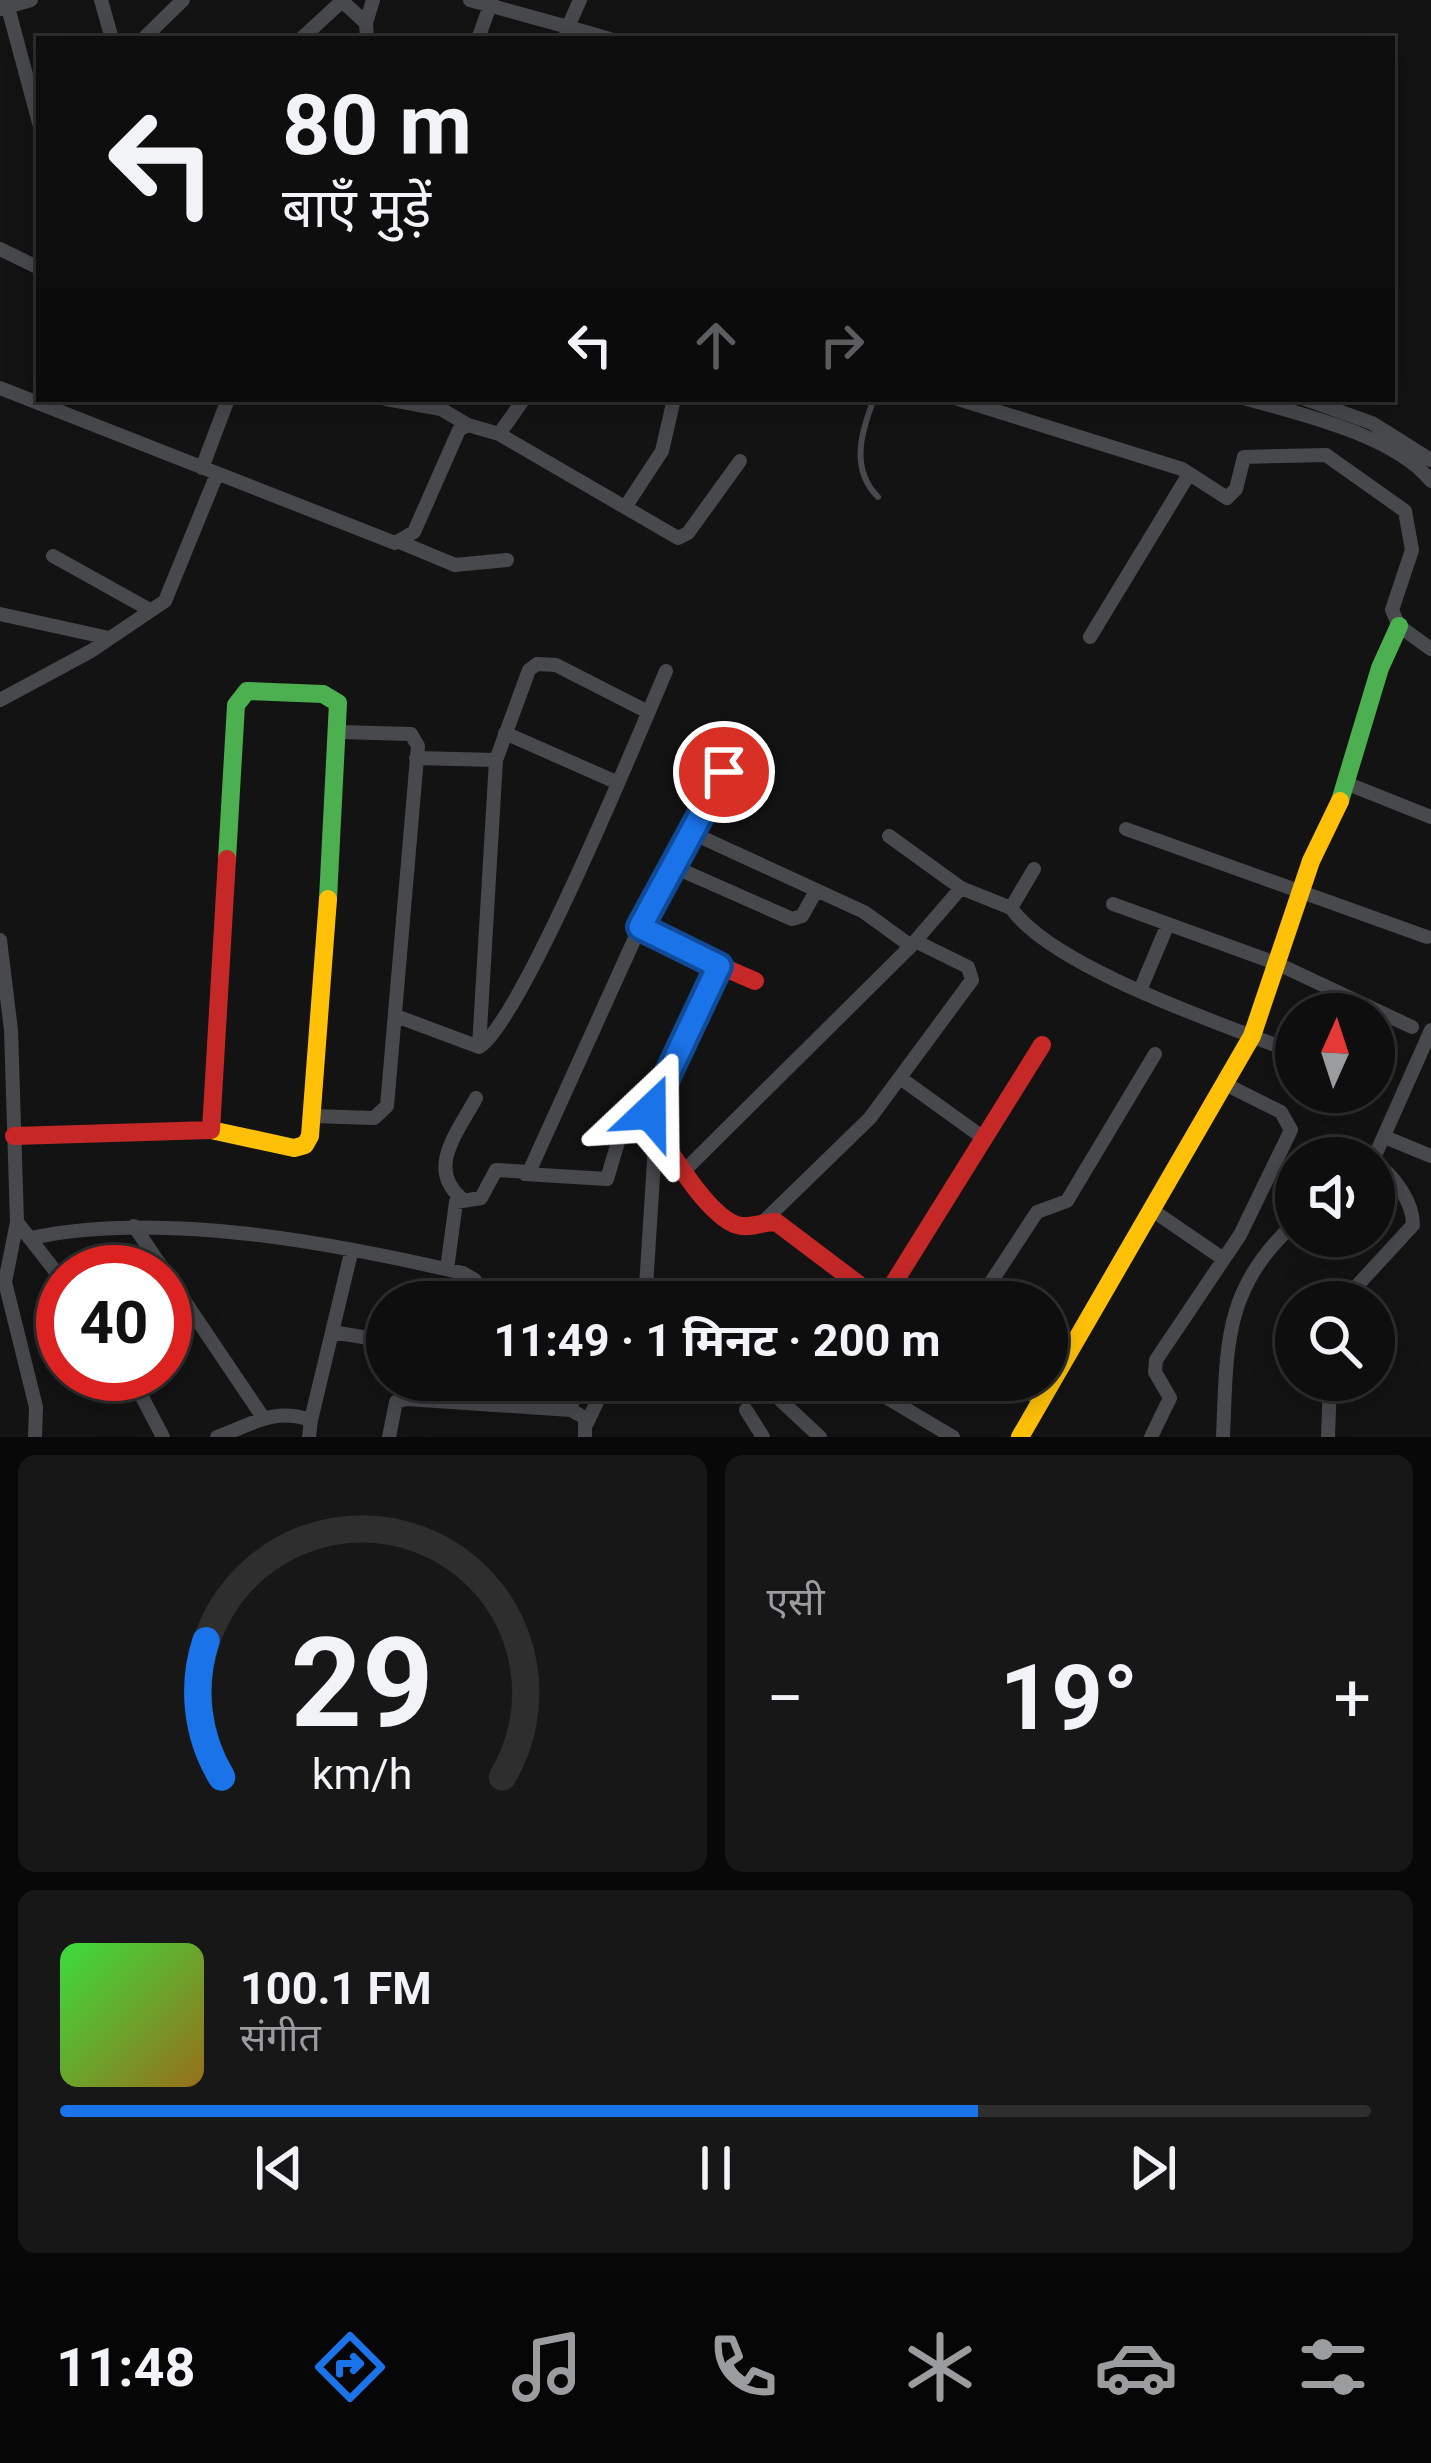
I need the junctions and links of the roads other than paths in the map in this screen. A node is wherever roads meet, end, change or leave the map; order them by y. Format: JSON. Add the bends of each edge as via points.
{"nodes":[{"id":1,"x":31,"y":0,"type":"edge"},
{"id":2,"x":101,"y":0,"type":"edge"},
{"id":3,"x":183,"y":0,"type":"edge"},
{"id":4,"x":373,"y":0,"type":"edge"},
{"id":5,"x":470,"y":0,"type":"edge"},
{"id":6,"x":580,"y":0,"type":"edge"},
{"id":7,"x":342,"y":1,"type":"edge"},
{"id":8,"x":491,"y":3,"type":"edge"},
{"id":9,"x":5,"y":5,"type":"edge"},
{"id":10,"x":366,"y":31,"type":"edge"},
{"id":11,"x":567,"y":33,"type":"edge"},
{"id":12,"x":111,"y":36,"type":"edge"},
{"id":13,"x":146,"y":36,"type":"edge"},
{"id":14,"x":304,"y":36,"type":"edge"},
{"id":15,"x":479,"y":36,"type":"edge"},
{"id":16,"x":36,"y":113,"type":"edge"},
{"id":17,"x":0,"y":250,"type":"edge"},
{"id":18,"x":36,"y":267,"type":"edge"},
{"id":19,"x":0,"y":388,"type":"edge"},
{"id":20,"x":226,"y":402,"type":"edge"},
{"id":21,"x":402,"y":402,"type":"edge"},
{"id":22,"x":522,"y":402,"type":"edge"},
{"id":23,"x":673,"y":402,"type":"edge"},
{"id":24,"x":873,"y":402,"type":"edge"},
{"id":25,"x":968,"y":402,"type":"edge"},
{"id":26,"x":1257,"y":402,"type":"edge"},
{"id":27,"x":1313,"y":402,"type":"edge"},
{"id":28,"x":468,"y":425,"type":"junction"},
{"id":29,"x":1340,"y":425,"type":"junction"},
{"id":30,"x":499,"y":434,"type":"junction"},
{"id":31,"x":1326,"y":455,"type":"junction"},
{"id":32,"x":1431,"y":460,"type":"edge"},
{"id":33,"x":740,"y":461,"type":"dead end"},
{"id":34,"x":210,"y":471,"type":"junction"},
{"id":35,"x":1189,"y":474,"type":"junction"},
{"id":36,"x":1431,"y":481,"type":"edge"},
{"id":37,"x":878,"y":496,"type":"dead end"},
{"id":38,"x":626,"y":506,"type":"junction"},
{"id":39,"x":403,"y":543,"type":"junction"},
{"id":40,"x":53,"y":556,"type":"dead end"},
{"id":41,"x":508,"y":560,"type":"dead end"},
{"id":42,"x":150,"y":610,"type":"junction"},
{"id":43,"x":0,"y":614,"type":"edge"},
{"id":44,"x":1399,"y":626,"type":"junction"},
{"id":45,"x":1090,"y":637,"type":"dead end"},
{"id":46,"x":109,"y":638,"type":"junction"},
{"id":47,"x":1431,"y":649,"type":"edge"},
{"id":48,"x":666,"y":671,"type":"dead end"},
{"id":49,"x":0,"y":700,"type":"edge"},
{"id":50,"x":648,"y":712,"type":"junction"},
{"id":51,"x":340,"y":732,"type":"junction"},
{"id":52,"x":505,"y":733,"type":"junction"},
{"id":53,"x":740,"y":741,"type":"dead end"},
{"id":54,"x":416,"y":758,"type":"junction"},
{"id":55,"x":496,"y":760,"type":"junction"},
{"id":56,"x":616,"y":782,"type":"junction"},
{"id":57,"x":1348,"y":784,"type":"junction"},
{"id":58,"x":1431,"y":817,"type":"edge"},
{"id":59,"x":1126,"y":829,"type":"dead end"},
{"id":60,"x":692,"y":833,"type":"junction"},
{"id":61,"x":889,"y":836,"type":"dead end"},
{"id":62,"x":672,"y":866,"type":"junction"},
{"id":63,"x":1034,"y":869,"type":"dead end"},
{"id":64,"x":961,"y":888,"type":"junction"},
{"id":65,"x":1302,"y":888,"type":"junction"},
{"id":66,"x":816,"y":891,"type":"junction"},
{"id":67,"x":1114,"y":904,"type":"dead end"},
{"id":68,"x":1011,"y":908,"type":"junction"},
{"id":69,"x":1168,"y":924,"type":"junction"},
{"id":70,"x":640,"y":927,"type":"junction"},
{"id":71,"x":1427,"y":937,"type":"dead end"},
{"id":72,"x":0,"y":940,"type":"edge"},
{"id":73,"x":913,"y":944,"type":"junction"},
{"id":74,"x":1278,"y":964,"type":"junction"},
{"id":75,"x":719,"y":966,"type":"junction"},
{"id":76,"x":755,"y":981,"type":"dead end"},
{"id":77,"x":1141,"y":988,"type":"junction"},
{"id":78,"x":396,"y":1016,"type":"junction"},
{"id":79,"x":1412,"y":1027,"type":"dead end"},
{"id":80,"x":1431,"y":1030,"type":"edge"},
{"id":81,"x":1252,"y":1036,"type":"junction"},
{"id":82,"x":1042,"y":1045,"type":"dead end"},
{"id":83,"x":1275,"y":1045,"type":"edge"},
{"id":84,"x":479,"y":1047,"type":"junction"},
{"id":85,"x":1155,"y":1054,"type":"dead end"},
{"id":86,"x":903,"y":1080,"type":"junction"},
{"id":87,"x":1226,"y":1084,"type":"junction"},
{"id":88,"x":476,"y":1098,"type":"dead end"},
{"id":89,"x":312,"y":1116,"type":"junction"},
{"id":90,"x":211,"y":1130,"type":"junction"},
{"id":91,"x":656,"y":1130,"type":"junction"},
{"id":92,"x":14,"y":1136,"type":"junction"},
{"id":93,"x":1387,"y":1137,"type":"edge"},
{"id":94,"x":985,"y":1139,"type":"junction"},
{"id":95,"x":1395,"y":1141,"type":"edge"},
{"id":96,"x":618,"y":1142,"type":"dead end"},
{"id":97,"x":1431,"y":1156,"type":"edge"},
{"id":98,"x":686,"y":1169,"type":"junction"},
{"id":99,"x":525,"y":1174,"type":"junction"},
{"id":100,"x":1395,"y":1182,"type":"edge"},
{"id":101,"x":461,"y":1198,"type":"junction"},
{"id":102,"x":1152,"y":1210,"type":"junction"},
{"id":103,"x":766,"y":1220,"type":"junction"},
{"id":104,"x":16,"y":1222,"type":"junction"},
{"id":105,"x":134,"y":1226,"type":"junction"},
{"id":106,"x":31,"y":1238,"type":"junction"},
{"id":107,"x":1275,"y":1242,"type":"edge"},
{"id":108,"x":36,"y":1245,"type":"edge"},
{"id":109,"x":1395,"y":1245,"type":"edge"},
{"id":110,"x":351,"y":1253,"type":"junction"},
{"id":111,"x":1383,"y":1257,"type":"edge"},
{"id":112,"x":1222,"y":1258,"type":"junction"},
{"id":113,"x":447,"y":1269,"type":"junction"},
{"id":114,"x":473,"y":1281,"type":"edge"},
{"id":115,"x":646,"y":1281,"type":"edge"},
{"id":116,"x":855,"y":1281,"type":"edge"},
{"id":117,"x":895,"y":1281,"type":"edge"},
{"id":118,"x":991,"y":1281,"type":"edge"},
{"id":119,"x":1361,"y":1281,"type":"edge"},
{"id":120,"x":332,"y":1332,"type":"junction"},
{"id":121,"x":366,"y":1338,"type":"edge"},
{"id":122,"x":1068,"y":1356,"type":"edge"},
{"id":123,"x":144,"y":1401,"type":"edge"},
{"id":124,"x":572,"y":1401,"type":"edge"},
{"id":125,"x":598,"y":1401,"type":"edge"},
{"id":126,"x":781,"y":1401,"type":"edge"},
{"id":127,"x":892,"y":1401,"type":"edge"},
{"id":128,"x":1042,"y":1401,"type":"edge"},
{"id":129,"x":1329,"y":1401,"type":"edge"},
{"id":130,"x":571,"y":1410,"type":"junction"},
{"id":131,"x":746,"y":1410,"type":"dead end"},
{"id":132,"x":262,"y":1416,"type":"junction"},
{"id":133,"x":311,"y":1420,"type":"junction"},
{"id":134,"x":586,"y":1430,"type":"edge"},
{"id":135,"x":35,"y":1437,"type":"edge"},
{"id":136,"x":163,"y":1437,"type":"edge"},
{"id":137,"x":217,"y":1437,"type":"edge"},
{"id":138,"x":309,"y":1437,"type":"edge"},
{"id":139,"x":388,"y":1437,"type":"edge"},
{"id":140,"x":763,"y":1437,"type":"edge"},
{"id":141,"x":820,"y":1437,"type":"edge"},
{"id":142,"x":953,"y":1437,"type":"edge"},
{"id":143,"x":1020,"y":1437,"type":"edge"},
{"id":144,"x":1151,"y":1437,"type":"edge"},
{"id":145,"x":1223,"y":1437,"type":"edge"},
{"id":146,"x":1328,"y":1437,"type":"edge"}],
"edges":[{"from":1,"to":9,"type":"street"},
{"from":2,"to":12,"type":"street"},
{"from":3,"to":13,"type":"street"},
{"from":4,"to":10,"type":"street"},
{"from":5,"to":8,"type":"street"},
{"from":6,"to":11,"type":"street"},
{"from":7,"to":10,"type":"street"},
{"from":7,"to":14,"type":"street"},
{"from":8,"to":11,"type":"street"},
{"from":8,"to":15,"type":"street"},
{"from":9,"to":16,"type":"street"},
{"from":17,"to":18,"type":"street"},
{"from":19,"to":34,"type":"street"},
{"from":20,"to":34,"type":"street"},
{"from":21,"to":28,"type":"street","via":[[441,409]]},
{"from":22,"to":30,"type":"street"},
{"from":23,"to":38,"type":"street","via":[[662,451]]},
{"from":24,"to":37,"type":"lane","via":[[860,462]]},
{"from":25,"to":35,"type":"street"},
{"from":26,"to":29,"type":"street"},
{"from":27,"to":32,"type":"street","via":[[1411,442]]},
{"from":28,"to":30,"type":"street"},
{"from":28,"to":39,"type":"street"},
{"from":29,"to":31,"type":"street"},
{"from":29,"to":36,"type":"street"},
{"from":30,"to":38,"type":"street"},
{"from":31,"to":35,"type":"street","via":[[1244,457],[1227,498]]},
{"from":31,"to":44,"type":"street","via":[[1409,520],[1412,550],[1392,610]]},
{"from":33,"to":38,"type":"street","via":[[683,538]]},
{"from":34,"to":39,"type":"street"},
{"from":34,"to":42,"type":"street","via":[[168,596]]},
{"from":35,"to":45,"type":"street"},
{"from":39,"to":41,"type":"street","via":[[455,566]]},
{"from":40,"to":42,"type":"street"},
{"from":42,"to":46,"type":"street"},
{"from":43,"to":46,"type":"street"},
{"from":44,"to":47,"type":"street"},
{"from":44,"to":57,"type":"street"},
{"from":46,"to":49,"type":"street"},
{"from":48,"to":50,"type":"street"},
{"from":50,"to":52,"type":"street","via":[[546,662],[529,670]]},
{"from":50,"to":56,"type":"street"},
{"from":51,"to":54,"type":"street","via":[[411,734]]},
{"from":51,"to":89,"type":"street"},
{"from":51,"to":90,"type":"street","via":[[338,704],[323,694],[248,691],[236,705]]},
{"from":52,"to":55,"type":"street"},
{"from":52,"to":56,"type":"street"},
{"from":53,"to":60,"type":"street"},
{"from":54,"to":55,"type":"street"},
{"from":54,"to":78,"type":"street"},
{"from":55,"to":84,"type":"street"},
{"from":56,"to":84,"type":"street","via":[[536,963],[498,1034]]},
{"from":57,"to":58,"type":"street"},
{"from":57,"to":65,"type":"street"},
{"from":59,"to":65,"type":"street"},
{"from":60,"to":62,"type":"street"},
{"from":60,"to":66,"type":"street"},
{"from":61,"to":64,"type":"street"},
{"from":62,"to":66,"type":"street","via":[[791,919],[802,916]]},
{"from":62,"to":70,"type":"street"},
{"from":63,"to":68,"type":"street"},
{"from":64,"to":68,"type":"street"},
{"from":64,"to":73,"type":"street"},
{"from":65,"to":71,"type":"street"},
{"from":65,"to":74,"type":"street"},
{"from":66,"to":73,"type":"street"},
{"from":67,"to":69,"type":"street"},
{"from":68,"to":77,"type":"street","via":[[1038,936]]},
{"from":69,"to":74,"type":"street"},
{"from":69,"to":77,"type":"street"},
{"from":70,"to":75,"type":"street"},
{"from":70,"to":99,"type":"street"},
{"from":72,"to":92,"type":"street"},
{"from":73,"to":86,"type":"street","via":[[974,974]]},
{"from":73,"to":98,"type":"street"},
{"from":74,"to":79,"type":"street"},
{"from":74,"to":81,"type":"street"},
{"from":75,"to":76,"type":"street"},
{"from":75,"to":91,"type":"street","via":[[655,1094]]},
{"from":77,"to":81,"type":"street"},
{"from":78,"to":84,"type":"street"},
{"from":78,"to":89,"type":"street","via":[[382,1114]]},
{"from":80,"to":93,"type":"street"},
{"from":81,"to":83,"type":"street"},
{"from":81,"to":87,"type":"street"},
{"from":82,"to":94,"type":"street"},
{"from":85,"to":118,"type":"street","via":[[1066,1201],[1037,1212]]},
{"from":86,"to":94,"type":"street"},
{"from":86,"to":103,"type":"street"},
{"from":87,"to":102,"type":"street"},
{"from":87,"to":112,"type":"street","via":[[1281,1112],[1291,1130]]},
{"from":88,"to":101,"type":"street","via":[[442,1169]]},
{"from":89,"to":90,"type":"street","via":[[300,1148]]},
{"from":90,"to":92,"type":"street"},
{"from":91,"to":98,"type":"street"},
{"from":91,"to":115,"type":"street"},
{"from":92,"to":104,"type":"street"},
{"from":94,"to":117,"type":"street"},
{"from":95,"to":97,"type":"street"},
{"from":96,"to":99,"type":"street","via":[[607,1179]]},
{"from":98,"to":103,"type":"street","via":[[734,1225]]},
{"from":99,"to":101,"type":"street","via":[[496,1170],[481,1198]]},
{"from":100,"to":109,"type":"street","via":[[1413,1225]]},
{"from":101,"to":113,"type":"street"},
{"from":102,"to":112,"type":"street"},
{"from":102,"to":122,"type":"street"},
{"from":103,"to":116,"type":"street"},
{"from":104,"to":106,"type":"street"},
{"from":104,"to":135,"type":"street","via":[[5,1282],[36,1408]]},
{"from":105,"to":106,"type":"street"},
{"from":105,"to":110,"type":"street","via":[[186,1226]]},
{"from":105,"to":132,"type":"street"},
{"from":106,"to":108,"type":"street"},
{"from":107,"to":145,"type":"street","via":[[1239,1296]]},
{"from":110,"to":113,"type":"street"},
{"from":110,"to":120,"type":"street"},
{"from":111,"to":119,"type":"street"},
{"from":112,"to":144,"type":"street","via":[[1156,1360],[1170,1398]]},
{"from":113,"to":114,"type":"street"},
{"from":120,"to":121,"type":"street"},
{"from":120,"to":133,"type":"street"},
{"from":123,"to":136,"type":"street"},
{"from":124,"to":130,"type":"street"},
{"from":125,"to":134,"type":"street"},
{"from":126,"to":141,"type":"street"},
{"from":127,"to":142,"type":"street"},
{"from":128,"to":143,"type":"street"},
{"from":129,"to":146,"type":"street"},
{"from":130,"to":134,"type":"street"},
{"from":130,"to":139,"type":"street","via":[[399,1399]]},
{"from":131,"to":140,"type":"street"},
{"from":132,"to":133,"type":"street"},
{"from":132,"to":137,"type":"street"},
{"from":133,"to":138,"type":"street"}]}
